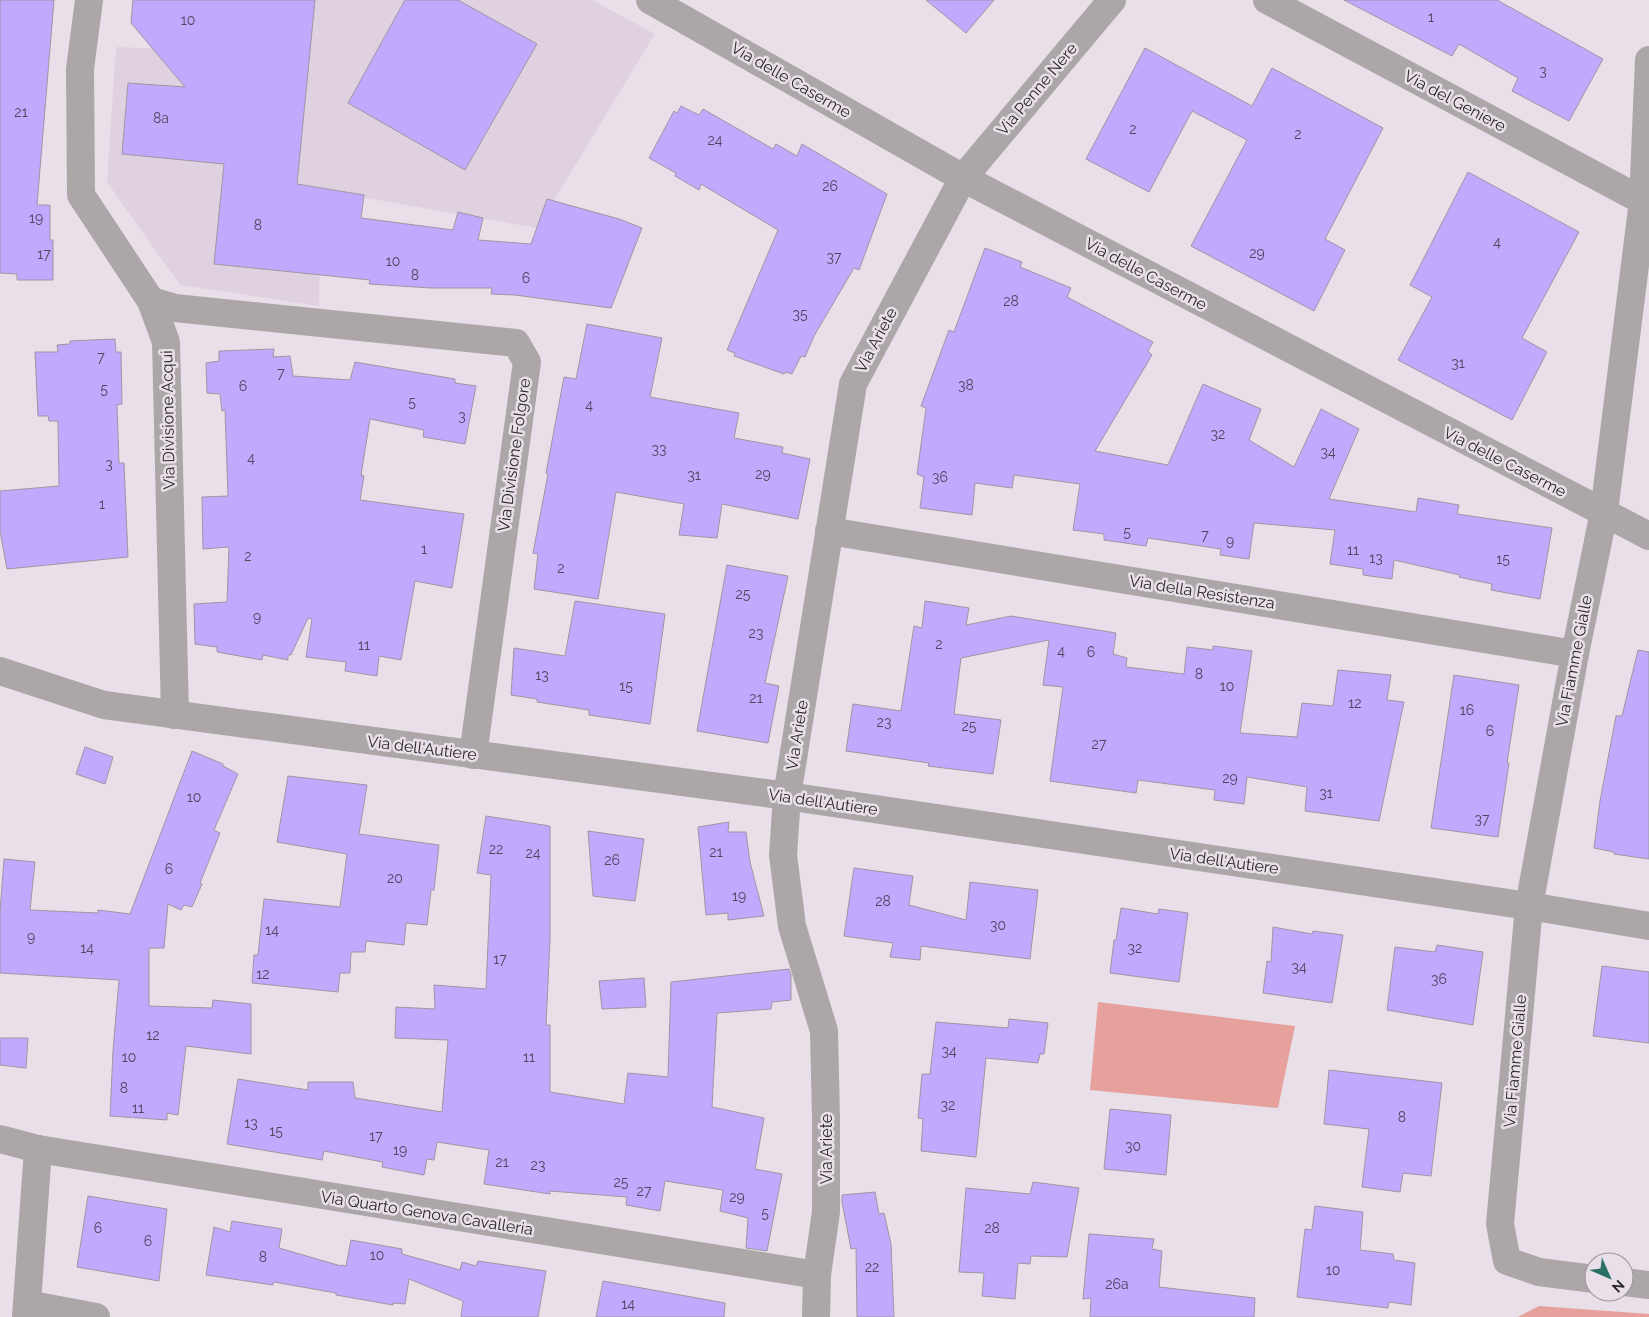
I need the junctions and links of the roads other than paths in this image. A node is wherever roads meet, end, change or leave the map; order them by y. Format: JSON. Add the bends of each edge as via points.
{"nodes":[{"id":1,"x":89,"y":0,"type":"edge"},
{"id":2,"x":650,"y":0,"type":"edge"},
{"id":3,"x":1112,"y":0,"type":"edge"},
{"id":4,"x":1267,"y":0,"type":"edge"},
{"id":5,"x":1649,"y":60,"type":"edge"},
{"id":6,"x":963,"y":178,"type":"junction"},
{"id":7,"x":1643,"y":201,"type":"junction"},
{"id":8,"x":151,"y":301,"type":"junction"},
{"id":9,"x":1604,"y":512,"type":"junction"},
{"id":10,"x":830,"y":531,"type":"junction"},
{"id":11,"x":1649,"y":536,"type":"edge"},
{"id":12,"x":1575,"y":654,"type":"junction"},
{"id":13,"x":0,"y":670,"type":"edge"},
{"id":14,"x":175,"y":715,"type":"junction"},
{"id":15,"x":473,"y":754,"type":"junction"},
{"id":16,"x":787,"y":796,"type":"junction"},
{"id":17,"x":1529,"y":906,"type":"junction"},
{"id":18,"x":1649,"y":926,"type":"edge"},
{"id":19,"x":0,"y":1139,"type":"edge"},
{"id":20,"x":38,"y":1149,"type":"junction"},
{"id":21,"x":817,"y":1275,"type":"junction"},
{"id":22,"x":1584,"y":1278,"type":"edge"},
{"id":23,"x":1634,"y":1283,"type":"edge"},
{"id":24,"x":1649,"y":1285,"type":"edge"},
{"id":25,"x":26,"y":1311,"type":"edge"},
{"id":26,"x":96,"y":1317,"type":"edge"},
{"id":27,"x":816,"y":1317,"type":"edge"}],
"edges":[{"from":1,"to":8,"type":"street","name":"Via Divisione Acqui","via":[[80,69],[80,195]]},
{"from":2,"to":6,"type":"street","name":"Via delle Caserme"},
{"from":3,"to":6,"type":"street","name":"Via Penne Nere"},
{"from":4,"to":7,"type":"street","name":"Via del Geniere"},
{"from":5,"to":7,"type":"street","name":"Via Fiamme Gialle"},
{"from":6,"to":9,"type":"street","name":"Via delle Caserme"},
{"from":6,"to":10,"type":"street","name":"Via Ariete","via":[[852,384]]},
{"from":7,"to":9,"type":"street","name":"Via Fiamme Gialle"},
{"from":8,"to":14,"type":"street","name":"Via Divisione Acqui","via":[[166,342]]},
{"from":8,"to":15,"type":"street","name":"Via Divisione Folgore","via":[[175,308],[516,343],[527,362]]},
{"from":9,"to":11,"type":"street","name":"Via delle Caserme"},
{"from":9,"to":12,"type":"street","name":"Via Fiamme Gialle"},
{"from":10,"to":12,"type":"street","name":"Via della Resistenza"},
{"from":10,"to":16,"type":"street","name":"Via Ariete"},
{"from":12,"to":17,"type":"street","name":"Via Fiamme Gialle"},
{"from":13,"to":14,"type":"street","name":"Via dell'Autiere","via":[[104,705]]},
{"from":14,"to":15,"type":"street","name":"Via dell'Autiere"},
{"from":15,"to":16,"type":"street","name":"Via dell'Autiere"},
{"from":16,"to":17,"type":"street","name":"Via dell'Autiere"},
{"from":16,"to":21,"type":"street","name":"Via Ariete","via":[[783,854],[792,926],[824,1031],[826,1212]]},
{"from":17,"to":18,"type":"street","name":"Via dell'Autiere"},
{"from":17,"to":22,"type":"street","name":"Via Fiamme Gialle","via":[[1500,1224],[1507,1261],[1539,1272]]},
{"from":19,"to":20,"type":"street","name":"Via Quarto Genova Cavalleria"},
{"from":20,"to":21,"type":"street","name":"Via Quarto Genova Cavalleria"},
{"from":20,"to":25,"type":"street"},
{"from":21,"to":27,"type":"street","name":"Via Ariete"},
{"from":23,"to":24,"type":"street"},
{"from":25,"to":26,"type":"street"}]}
